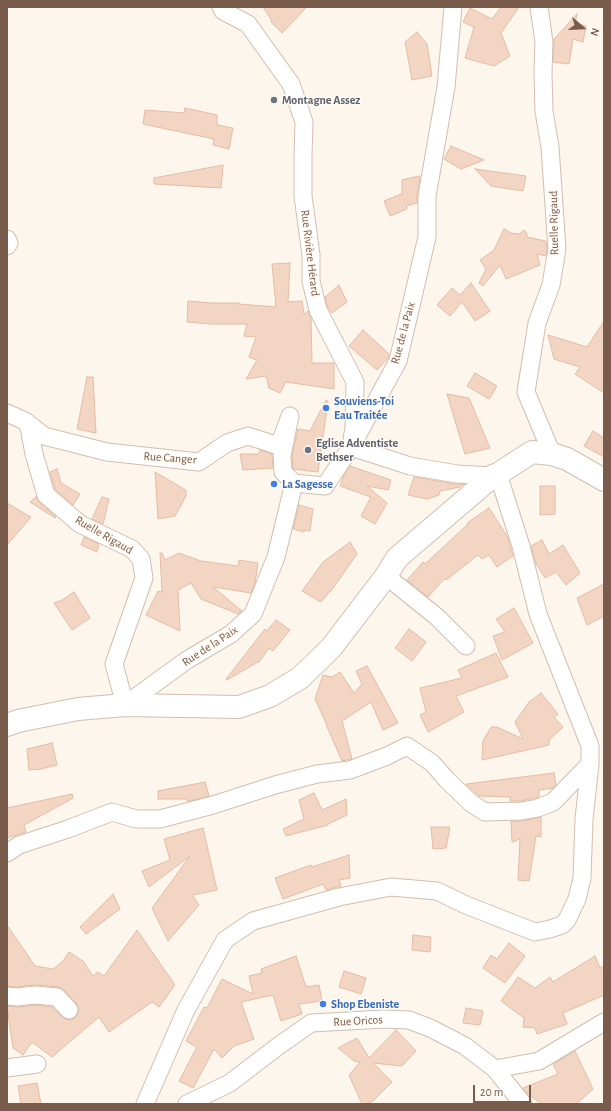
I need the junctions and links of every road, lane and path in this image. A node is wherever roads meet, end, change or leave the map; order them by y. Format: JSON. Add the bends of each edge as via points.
{"nodes":[{"id":1,"x":221,"y":7,"type":"edge"},
{"id":2,"x":453,"y":7,"type":"edge"},
{"id":3,"x":539,"y":7,"type":"edge"},
{"id":4,"x":7,"y":239,"type":"edge"},
{"id":5,"x":7,"y":246,"type":"edge"},
{"id":6,"x":7,"y":413,"type":"edge"},
{"id":7,"x":25,"y":421,"type":"junction"},
{"id":8,"x":351,"y":447,"type":"junction"},
{"id":9,"x":552,"y":454,"type":"junction"},
{"id":10,"x":601,"y":474,"type":"edge"},
{"id":11,"x":495,"y":475,"type":"junction"},
{"id":12,"x":294,"y":483,"type":"junction"},
{"id":13,"x":386,"y":576,"type":"junction"},
{"id":14,"x":466,"y":646,"type":"dead end"},
{"id":15,"x":125,"y":705,"type":"junction"},
{"id":16,"x":7,"y":725,"type":"edge"},
{"id":17,"x":590,"y":764,"type":"junction"},
{"id":18,"x":7,"y":853,"type":"edge"},
{"id":19,"x":7,"y":996,"type":"edge"},
{"id":20,"x":69,"y":1010,"type":"dead end"},
{"id":21,"x":604,"y":1022,"type":"edge"},
{"id":22,"x":37,"y":1064,"type":"dead end"},
{"id":23,"x":7,"y":1068,"type":"edge"},
{"id":24,"x":495,"y":1069,"type":"junction"},
{"id":25,"x":145,"y":1104,"type":"edge"},
{"id":26,"x":187,"y":1104,"type":"edge"},
{"id":27,"x":523,"y":1104,"type":"edge"}],
"edges":[{"from":1,"to":8,"type":"street","name":"Rue Rivière Hérard","via":[[223,11],[248,24],[291,84],[304,122],[303,196],[311,255],[311,282],[318,310],[355,382]]},
{"from":2,"to":8,"type":"street","name":"Rue de la Paix","via":[[446,87],[427,196],[427,237],[398,361]]},
{"from":3,"to":9,"type":"street","name":"Ruelle Rigaud","via":[[544,42],[544,111],[550,147],[557,249],[552,285],[537,323],[526,392]]},
{"from":4,"to":5,"type":"street"},
{"from":6,"to":7,"type":"street","name":"Rue Canger"},
{"from":7,"to":12,"type":"street","name":"Rue Canger","via":[[44,436],[107,452],[199,462],[227,443],[248,436],[279,446],[290,416],[282,455],[283,472]]},
{"from":7,"to":15,"type":"street","name":"Ruelle Rigaud","via":[[29,427],[46,495],[80,524],[132,549],[141,559],[144,578],[114,664]]},
{"from":8,"to":11,"type":"street","via":[[410,466],[457,474]]},
{"from":8,"to":12,"type":"street","name":"Rue de la Paix","via":[[325,486]]},
{"from":9,"to":10,"type":"street"},
{"from":9,"to":11,"type":"street","via":[[532,452]]},
{"from":11,"to":13,"type":"street","via":[[397,558]]},
{"from":11,"to":17,"type":"street","via":[[521,546],[538,614],[590,746]]},
{"from":12,"to":15,"type":"street","name":"Rue de la Paix","via":[[276,557],[254,614],[231,634],[187,660]]},
{"from":13,"to":14,"type":"street","via":[[437,617]]},
{"from":13,"to":15,"type":"street","via":[[331,648],[300,678],[270,696],[239,707]]},
{"from":15,"to":16,"type":"street","via":[[78,709]]},
{"from":17,"to":18,"type":"street","via":[[553,802],[522,812],[485,812],[447,780],[432,763],[407,746],[350,770],[310,775],[160,819],[136,819],[112,812],[19,845]]},
{"from":17,"to":25,"type":"street","via":[[584,820],[582,878],[572,912],[562,925],[535,932],[437,891],[391,887],[339,897],[253,921],[225,940],[186,1010]]},
{"from":19,"to":20,"type":"street","via":[[57,997]]},
{"from":21,"to":24,"type":"street","via":[[539,1061]]},
{"from":22,"to":23,"type":"street"},
{"from":24,"to":26,"type":"street","name":"Rue Oricos","via":[[465,1046],[409,1020],[311,1023],[230,1083]]},
{"from":24,"to":27,"type":"street","name":"Rue Oricos"}]}
